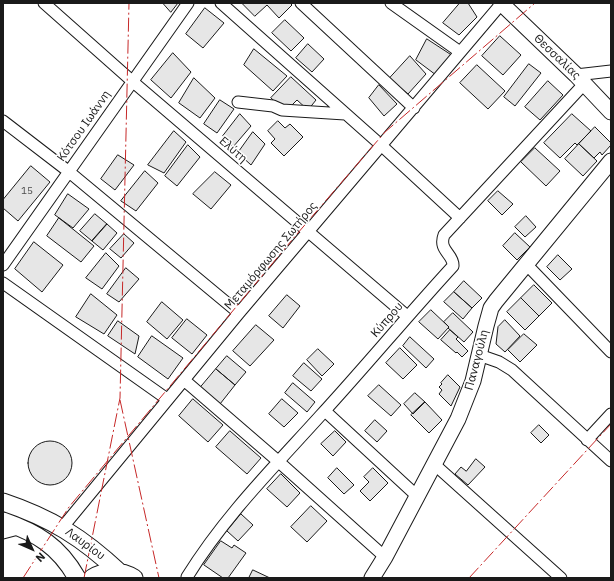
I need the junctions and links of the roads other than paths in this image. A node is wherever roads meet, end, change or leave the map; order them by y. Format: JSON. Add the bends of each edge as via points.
{"nodes":[{"id":1,"x":44,"y":3,"type":"edge"},
{"id":2,"x":188,"y":3,"type":"edge"},
{"id":3,"x":221,"y":3,"type":"edge"},
{"id":4,"x":301,"y":3,"type":"edge"},
{"id":5,"x":391,"y":3,"type":"edge"},
{"id":6,"x":502,"y":3,"type":"edge"},
{"id":7,"x":460,"y":52,"type":"junction"},
{"id":8,"x":611,"y":70,"type":"edge"},
{"id":9,"x":580,"y":79,"type":"junction"},
{"id":10,"x":132,"y":81,"type":"junction"},
{"id":11,"x":238,"y":102,"type":"dead end"},
{"id":12,"x":414,"y":108,"type":"junction"},
{"id":13,"x":611,"y":112,"type":"edge"},
{"id":14,"x":345,"y":114,"type":"junction"},
{"id":15,"x":3,"y":121,"type":"edge"},
{"id":16,"x":382,"y":146,"type":"junction"},
{"id":17,"x":611,"y":161,"type":"edge"},
{"id":18,"x":68,"y":172,"type":"junction"},
{"id":19,"x":460,"y":218,"type":"junction"},
{"id":20,"x":308,"y":232,"type":"junction"},
{"id":21,"x":3,"y":265,"type":"edge"},
{"id":22,"x":527,"y":265,"type":"junction"},
{"id":23,"x":3,"y":283,"type":"edge"},
{"id":24,"x":239,"y":313,"type":"junction"},
{"id":25,"x":407,"y":316,"type":"junction"},
{"id":26,"x":611,"y":352,"type":"edge"},
{"id":27,"x":479,"y":354,"type":"junction"},
{"id":28,"x":184,"y":380,"type":"junction"},
{"id":29,"x":167,"y":400,"type":"junction"},
{"id":30,"x":325,"y":411,"type":"junction"},
{"id":31,"x":611,"y":414,"type":"edge"},
{"id":32,"x":587,"y":440,"type":"junction"},
{"id":33,"x":611,"y":460,"type":"edge"},
{"id":34,"x":279,"y":462,"type":"junction"},
{"id":35,"x":434,"y":464,"type":"junction"},
{"id":36,"x":417,"y":496,"type":"junction"},
{"id":37,"x":3,"y":502,"type":"edge"},
{"id":38,"x":3,"y":521,"type":"edge"},
{"id":39,"x":22,"y":528,"type":"junction"},
{"id":40,"x":62,"y":528,"type":"junction"},
{"id":41,"x":3,"y":533,"type":"edge"},
{"id":42,"x":385,"y":557,"type":"junction"},
{"id":43,"x":127,"y":575,"type":"edge"},
{"id":44,"x":187,"y":577,"type":"dead end"},
{"id":45,"x":78,"y":578,"type":"edge"},
{"id":46,"x":92,"y":578,"type":"edge"},
{"id":47,"x":372,"y":578,"type":"edge"},
{"id":48,"x":561,"y":578,"type":"edge"}],
"edges":[{"from":1,"to":10,"type":"street","name":"Ελύτη"},
{"from":2,"to":10,"type":"street","name":"Κότσου Ιωάννη"},
{"from":3,"to":14,"type":"street"},
{"from":4,"to":12,"type":"street"},
{"from":5,"to":7,"type":"street"},
{"from":6,"to":7,"type":"street","name":"Μεταμόρφωσης Σωτήρος"},
{"from":6,"to":9,"type":"street","name":"Θεσσαλίας"},
{"from":7,"to":12,"type":"street","name":"Μεταμόρφωσης Σωτήρος"},
{"from":8,"to":9,"type":"street"},
{"from":9,"to":13,"type":"street","name":"Θεσσαλίας"},
{"from":9,"to":19,"type":"street","name":"Κύπρου"},
{"from":10,"to":18,"type":"street","name":"Κότσου Ιωάννη"},
{"from":10,"to":20,"type":"street","name":"Ελύτη"},
{"from":11,"to":14,"type":"street","via":[[273,106],[282,110]]},
{"from":12,"to":16,"type":"street","name":"Μεταμόρφωσης Σωτήρος"},
{"from":14,"to":16,"type":"street"},
{"from":15,"to":18,"type":"street"},
{"from":16,"to":19,"type":"street"},
{"from":16,"to":20,"type":"street","name":"Μεταμόρφωσης Σωτήρος"},
{"from":17,"to":22,"type":"street","name":"Παναγούλη"},
{"from":18,"to":21,"type":"street","name":"Κότσου Ιωάννη"},
{"from":18,"to":24,"type":"street"},
{"from":19,"to":25,"type":"street","name":"Κύπρου","via":[[442,240],[443,248],[453,266]]},
{"from":20,"to":24,"type":"street","name":"Μεταμόρφωσης Σωτήρος"},
{"from":20,"to":25,"type":"street","name":"Ελύτη"},
{"from":22,"to":26,"type":"street"},
{"from":22,"to":27,"type":"street","name":"Παναγούλη","via":[[491,308]]},
{"from":23,"to":29,"type":"street"},
{"from":24,"to":28,"type":"street","name":"Μεταμόρφωσης Σωτήρος"},
{"from":25,"to":30,"type":"street","name":"Κύπρου"},
{"from":27,"to":32,"type":"street","via":[[512,370]]},
{"from":27,"to":35,"type":"street","name":"Παναγούλη","via":[[466,401]]},
{"from":28,"to":29,"type":"street","name":"Μεταμόρφωσης Σωτήρος"},
{"from":28,"to":34,"type":"street"},
{"from":29,"to":40,"type":"street","name":"Μεταμόρφωσης Σωτήρος"},
{"from":30,"to":34,"type":"street","name":"Κύπρου"},
{"from":30,"to":36,"type":"street"},
{"from":31,"to":32,"type":"street"},
{"from":32,"to":33,"type":"street"},
{"from":34,"to":42,"type":"street"},
{"from":34,"to":44,"type":"street","name":"Κύπρου","via":[[215,534]]},
{"from":35,"to":36,"type":"street","name":"Παναγούλη"},
{"from":35,"to":48,"type":"street"},
{"from":36,"to":42,"type":"street","name":"Παναγούλη"},
{"from":37,"to":40,"type":"main road","name":"Λαυρίου","via":[[27,510]]},
{"from":38,"to":39,"type":"main road","name":"Λαυρίου"},
{"from":39,"to":41,"type":"street"},
{"from":39,"to":45,"type":"main road","name":"Λαυρίου","via":[[52,545]]},
{"from":40,"to":43,"type":"main road","name":"Λαυρίου"},
{"from":42,"to":47,"type":"street","name":"Παναγούλη"},
{"from":43,"to":46,"type":"main road","name":"Λαυρίου","via":[[105,572]]}]}
